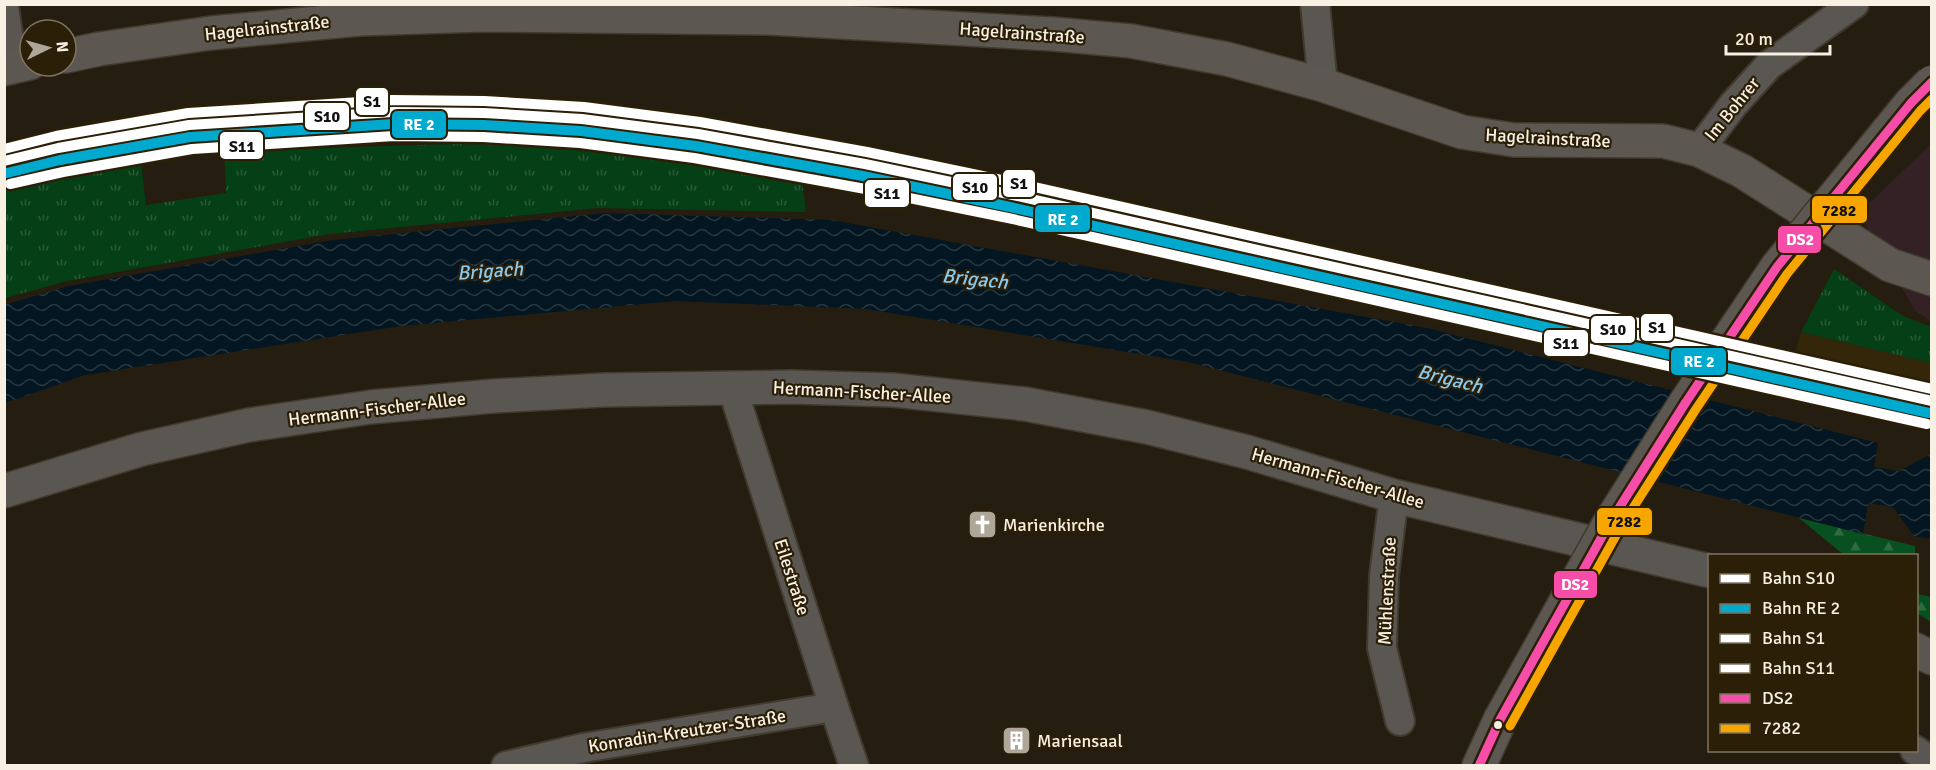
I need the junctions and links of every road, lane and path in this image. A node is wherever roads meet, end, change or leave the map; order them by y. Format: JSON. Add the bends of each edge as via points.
{"nodes":[{"id":1,"x":1315,"y":4,"type":"edge"},
{"id":2,"x":1854,"y":4,"type":"edge"},
{"id":3,"x":4,"y":7,"type":"edge"},
{"id":4,"x":78,"y":54,"type":"edge"},
{"id":5,"x":16,"y":66,"type":"edge"},
{"id":6,"x":1932,"y":82,"type":"edge"},
{"id":7,"x":1323,"y":85,"type":"junction"},
{"id":8,"x":1699,"y":150,"type":"junction"},
{"id":9,"x":1932,"y":279,"type":"edge"},
{"id":10,"x":732,"y":387,"type":"junction"},
{"id":11,"x":4,"y":490,"type":"edge"},
{"id":12,"x":1394,"y":496,"type":"junction"},
{"id":13,"x":1708,"y":571,"type":"edge"},
{"id":14,"x":1918,"y":651,"type":"edge"},
{"id":15,"x":1932,"y":658,"type":"edge"},
{"id":16,"x":834,"y":706,"type":"junction"},
{"id":17,"x":1400,"y":721,"type":"dead end"},
{"id":18,"x":1918,"y":752,"type":"edge"},
{"id":19,"x":1932,"y":762,"type":"edge"},
{"id":20,"x":506,"y":765,"type":"edge"},
{"id":21,"x":854,"y":765,"type":"edge"},
{"id":22,"x":1479,"y":765,"type":"edge"}],
"edges":[{"from":1,"to":7,"type":"street"},
{"from":2,"to":8,"type":"street","name":"Im Bohrer","via":[[1769,64]]},
{"from":3,"to":5,"type":"street"},
{"from":4,"to":7,"type":"main road","name":"Hagelrainstraße","via":[[211,33],[360,19],[482,15],[745,18],[1131,41],[1227,59]]},
{"from":6,"to":22,"type":"main road","bridge":true,"via":[[1777,267],[1706,373],[1609,524]]},
{"from":7,"to":8,"type":"main road","name":"Hagelrainstraße","via":[[1462,132],[1514,140],[1663,141]]},
{"from":8,"to":9,"type":"main road","name":"Hagelrainstraße","via":[[1742,171],[1890,265]]},
{"from":10,"to":11,"type":"street","name":"Hermann-Fischer-Allee","via":[[494,396],[371,407],[249,425],[142,449]]},
{"from":10,"to":12,"type":"street","name":"Hermann-Fischer-Allee","via":[[893,390],[1025,404],[1247,452]]},
{"from":10,"to":16,"type":"street","name":"Eilestraße"},
{"from":12,"to":13,"type":"street","name":"Hermann-Fischer-Allee"},
{"from":12,"to":17,"type":"street","name":"Mühlenstraße","via":[[1384,576],[1382,648]]},
{"from":14,"to":15,"type":"street"},
{"from":16,"to":20,"type":"street","name":"Konradin-Kreutzer-Straße","via":[[583,748]]},
{"from":16,"to":21,"type":"street","name":"Eilestraße"},
{"from":18,"to":19,"type":"street"}]}
